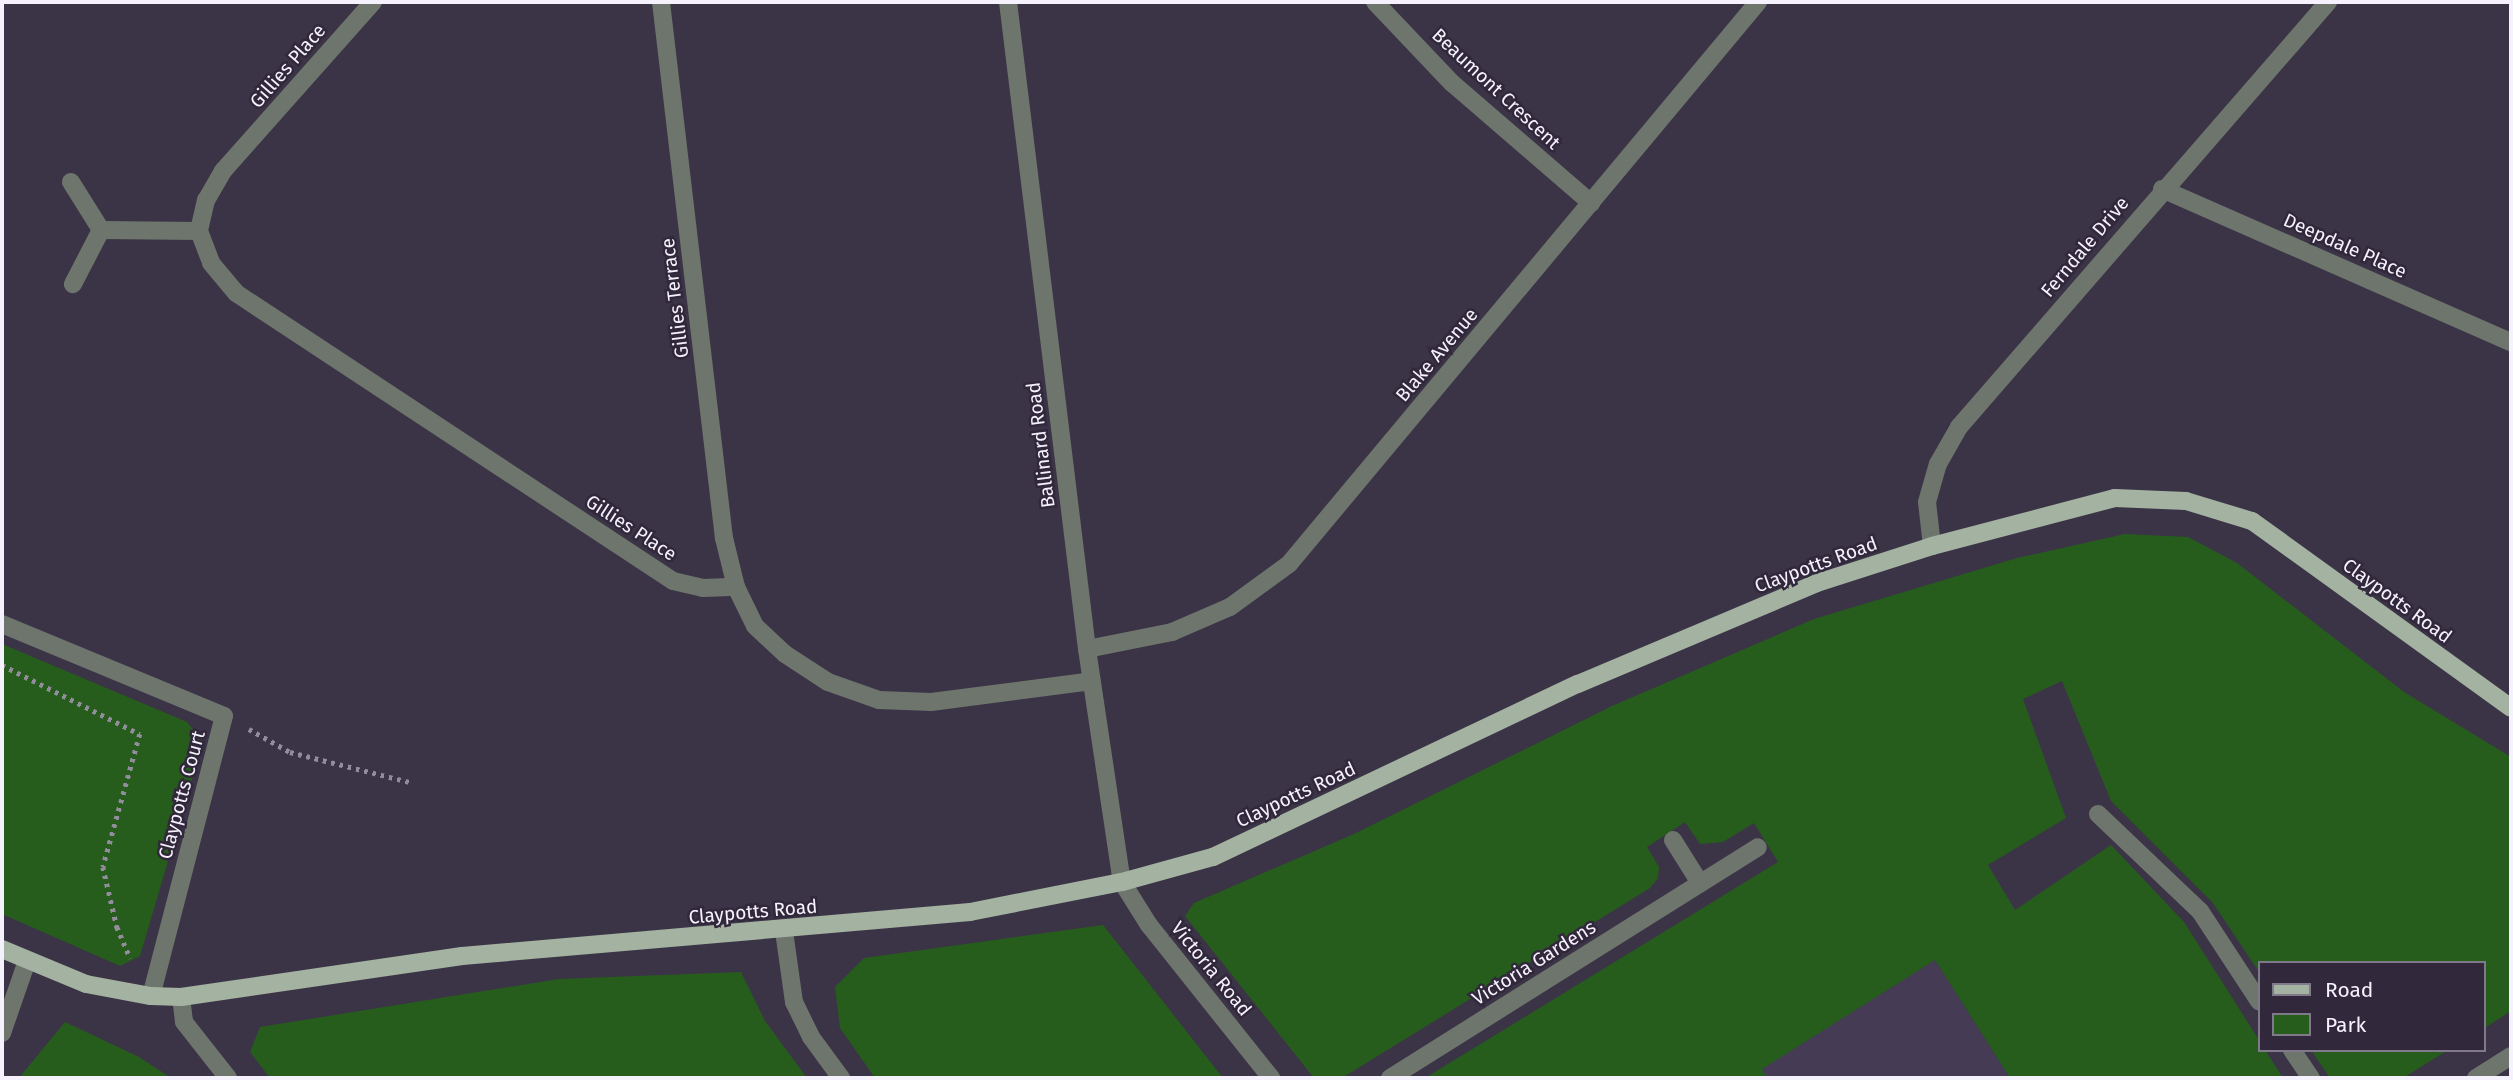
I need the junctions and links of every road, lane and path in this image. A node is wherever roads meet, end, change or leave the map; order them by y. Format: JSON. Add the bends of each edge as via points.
{"nodes":[{"id":1,"x":373,"y":2,"type":"edge"},
{"id":2,"x":662,"y":2,"type":"edge"},
{"id":3,"x":1008,"y":2,"type":"edge"},
{"id":4,"x":1375,"y":2,"type":"edge"},
{"id":5,"x":1758,"y":2,"type":"edge"},
{"id":6,"x":2328,"y":2,"type":"edge"},
{"id":7,"x":71,"y":182,"type":"dead end"},
{"id":8,"x":2162,"y":189,"type":"junction"},
{"id":9,"x":1591,"y":203,"type":"junction"},
{"id":10,"x":101,"y":229,"type":"junction"},
{"id":11,"x":199,"y":231,"type":"junction"},
{"id":12,"x":74,"y":284,"type":"dead end"},
{"id":13,"x":2511,"y":342,"type":"edge"},
{"id":14,"x":1932,"y":546,"type":"junction"},
{"id":15,"x":736,"y":587,"type":"junction"},
{"id":16,"x":2,"y":624,"type":"edge"},
{"id":17,"x":1087,"y":649,"type":"junction"},
{"id":18,"x":2,"y":665,"type":"edge"},
{"id":19,"x":1092,"y":681,"type":"junction"},
{"id":20,"x":2511,"y":708,"type":"edge"},
{"id":21,"x":224,"y":716,"type":"junction"},
{"id":22,"x":413,"y":783,"type":"dead end"},
{"id":23,"x":2098,"y":814,"type":"dead end"},
{"id":24,"x":1673,"y":841,"type":"dead end"},
{"id":25,"x":1758,"y":847,"type":"dead end"},
{"id":26,"x":1122,"y":882,"type":"junction"},
{"id":27,"x":1700,"y":883,"type":"junction"},
{"id":28,"x":784,"y":931,"type":"junction"},
{"id":29,"x":2,"y":949,"type":"edge"},
{"id":30,"x":27,"y":961,"type":"junction"},
{"id":31,"x":131,"y":961,"type":"dead end"},
{"id":32,"x":151,"y":996,"type":"junction"},
{"id":33,"x":181,"y":997,"type":"junction"},
{"id":34,"x":2258,"y":999,"type":"edge"},
{"id":35,"x":2,"y":1033,"type":"edge"},
{"id":36,"x":2293,"y":1052,"type":"edge"},
{"id":37,"x":2511,"y":1056,"type":"edge"},
{"id":38,"x":228,"y":1078,"type":"edge"},
{"id":39,"x":841,"y":1078,"type":"edge"},
{"id":40,"x":1271,"y":1078,"type":"edge"},
{"id":41,"x":1390,"y":1078,"type":"edge"},
{"id":42,"x":2311,"y":1078,"type":"edge"},
{"id":43,"x":2476,"y":1078,"type":"edge"}],
"edges":[{"from":1,"to":11,"type":"street","name":"Gillies Place","via":[[223,171],[206,200]]},
{"from":2,"to":15,"type":"street","name":"Gillies Terrace","via":[[724,538]]},
{"from":3,"to":17,"type":"street","name":"Ballinard Road"},
{"from":4,"to":9,"type":"street","name":"Beaumont Crescent","via":[[1452,83]]},
{"from":5,"to":9,"type":"street","name":"Blake Avenue"},
{"from":6,"to":8,"type":"street","name":"Ferndale Drive"},
{"from":7,"to":10,"type":"street"},
{"from":8,"to":13,"type":"street","name":"Deepdale Place"},
{"from":8,"to":14,"type":"street","name":"Ferndale Drive","via":[[1959,427],[1938,464],[1927,502]]},
{"from":9,"to":17,"type":"street","name":"Blake Avenue","via":[[1289,564],[1230,607],[1183,627]]},
{"from":10,"to":11,"type":"street"},
{"from":10,"to":12,"type":"street"},
{"from":11,"to":15,"type":"street","name":"Gillies Place","via":[[211,263],[236,293],[673,581],[703,588]]},
{"from":14,"to":20,"type":"main road","name":"Claypotts Road","via":[[2115,498],[2186,501],[2252,521]]},
{"from":14,"to":26,"type":"main road","name":"Claypotts Road","via":[[1817,583],[1578,684],[1213,857]]},
{"from":15,"to":19,"type":"street","via":[[755,626],[786,654],[828,682],[879,700],[931,702]]},
{"from":16,"to":21,"type":"street","name":"Claypotts Court"},
{"from":17,"to":19,"type":"street","name":"Ballinard Road"},
{"from":18,"to":31,"type":"path","via":[[140,734],[103,867],[117,927]]},
{"from":19,"to":26,"type":"street","name":"Ballinard Road"},
{"from":21,"to":22,"type":"path","via":[[290,752]]},
{"from":21,"to":32,"type":"street","name":"Claypotts Court"},
{"from":23,"to":34,"type":"street","via":[[2200,911]]},
{"from":24,"to":27,"type":"street"},
{"from":25,"to":27,"type":"street","name":"Victoria Gardens"},
{"from":26,"to":28,"type":"main road","name":"Claypotts Road","via":[[970,912]]},
{"from":26,"to":40,"type":"street","name":"Victoria Road","via":[[1149,925]]},
{"from":27,"to":41,"type":"street","name":"Victoria Gardens"},
{"from":28,"to":33,"type":"main road","name":"Claypotts Road","via":[[462,956]]},
{"from":28,"to":39,"type":"street","via":[[794,1002],[811,1037]]},
{"from":29,"to":30,"type":"main road","name":"Claypotts Road"},
{"from":30,"to":32,"type":"main road","name":"Claypotts Road","via":[[86,984]]},
{"from":30,"to":35,"type":"street"},
{"from":32,"to":33,"type":"main road","name":"Claypotts Road"},
{"from":33,"to":38,"type":"street","via":[[184,1022]]},
{"from":36,"to":42,"type":"street"},
{"from":37,"to":43,"type":"street"}]}
